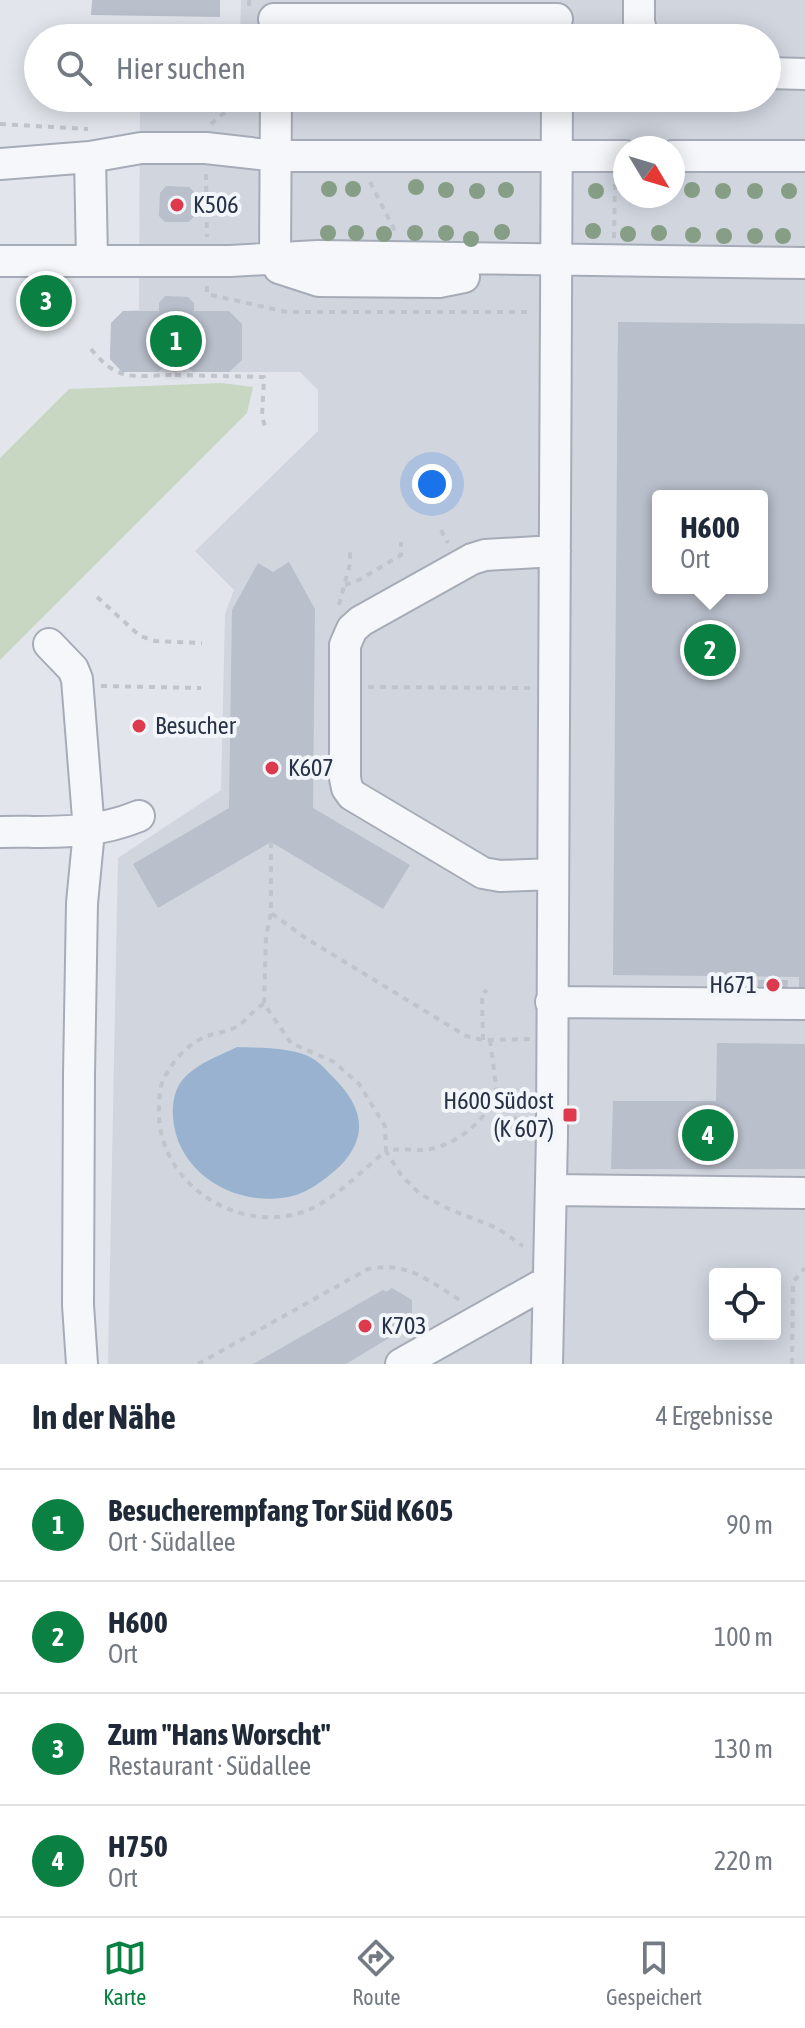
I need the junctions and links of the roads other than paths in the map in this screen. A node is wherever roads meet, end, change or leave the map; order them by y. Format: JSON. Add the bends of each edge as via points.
{"nodes":[{"id":1,"x":639,"y":0,"type":"edge"},
{"id":2,"x":274,"y":19,"type":"edge"},
{"id":3,"x":557,"y":19,"type":"edge"},
{"id":4,"x":640,"y":24,"type":"edge"},
{"id":5,"x":781,"y":73,"type":"edge"},
{"id":6,"x":805,"y":74,"type":"edge"},
{"id":7,"x":276,"y":112,"type":"edge"},
{"id":8,"x":557,"y":112,"type":"edge"},
{"id":9,"x":92,"y":143,"type":"junction"},
{"id":10,"x":276,"y":156,"type":"junction"},
{"id":11,"x":558,"y":156,"type":"junction"},
{"id":12,"x":613,"y":156,"type":"edge"},
{"id":13,"x":685,"y":156,"type":"edge"},
{"id":14,"x":805,"y":156,"type":"edge"},
{"id":15,"x":0,"y":157,"type":"edge"},
{"id":16,"x":37,"y":159,"type":"junction"},
{"id":17,"x":0,"y":164,"type":"edge"},
{"id":18,"x":92,"y":260,"type":"junction"},
{"id":19,"x":0,"y":261,"type":"edge"},
{"id":20,"x":555,"y":261,"type":"junction"},
{"id":21,"x":277,"y":263,"type":"junction"},
{"id":22,"x":805,"y":263,"type":"edge"},
{"id":23,"x":475,"y":268,"type":"junction"},
{"id":24,"x":555,"y":551,"type":"junction"},
{"id":25,"x":49,"y":644,"type":"dead end"},
{"id":26,"x":139,"y":816,"type":"dead end"},
{"id":27,"x":89,"y":831,"type":"junction"},
{"id":28,"x":0,"y":832,"type":"edge"},
{"id":29,"x":553,"y":874,"type":"junction"},
{"id":30,"x":551,"y":1002,"type":"junction"},
{"id":31,"x":804,"y":1004,"type":"edge"},
{"id":32,"x":551,"y":1190,"type":"junction"},
{"id":33,"x":805,"y":1193,"type":"edge"},
{"id":34,"x":548,"y":1272,"type":"junction"},
{"id":35,"x":82,"y":1364,"type":"edge"},
{"id":36,"x":401,"y":1364,"type":"edge"},
{"id":37,"x":547,"y":1364,"type":"edge"}],
"edges":[{"from":1,"to":4,"type":"street"},
{"from":2,"to":3,"type":"street"},
{"from":5,"to":6,"type":"street"},
{"from":7,"to":10,"type":"street"},
{"from":8,"to":11,"type":"street"},
{"from":9,"to":10,"type":"street","via":[[141,156],[206,148]]},
{"from":9,"to":16,"type":"street"},
{"from":9,"to":18,"type":"street"},
{"from":10,"to":11,"type":"street"},
{"from":10,"to":21,"type":"street"},
{"from":11,"to":12,"type":"street"},
{"from":11,"to":20,"type":"street"},
{"from":13,"to":14,"type":"street"},
{"from":15,"to":16,"type":"street"},
{"from":16,"to":17,"type":"street"},
{"from":18,"to":19,"type":"street"},
{"from":18,"to":21,"type":"street"},
{"from":20,"to":22,"type":"street"},
{"from":20,"to":23,"type":"street"},
{"from":20,"to":24,"type":"street"},
{"from":21,"to":23,"type":"street","via":[[318,256],[396,257]]},
{"from":21,"to":23,"type":"street","via":[[291,285],[317,298],[432,297]]},
{"from":24,"to":29,"type":"street"},
{"from":24,"to":29,"type":"street","via":[[472,559],[361,621],[345,645],[345,778],[352,795],[483,873]]},
{"from":25,"to":27,"type":"street","via":[[73,669],[78,688]]},
{"from":26,"to":27,"type":"street"},
{"from":27,"to":28,"type":"street"},
{"from":27,"to":35,"type":"street","via":[[82,903],[79,1075]]},
{"from":29,"to":30,"type":"street"},
{"from":30,"to":31,"type":"street"},
{"from":30,"to":32,"type":"street"},
{"from":32,"to":33,"type":"street"},
{"from":32,"to":34,"type":"street"},
{"from":34,"to":36,"type":"street"},
{"from":34,"to":37,"type":"street"}]}
